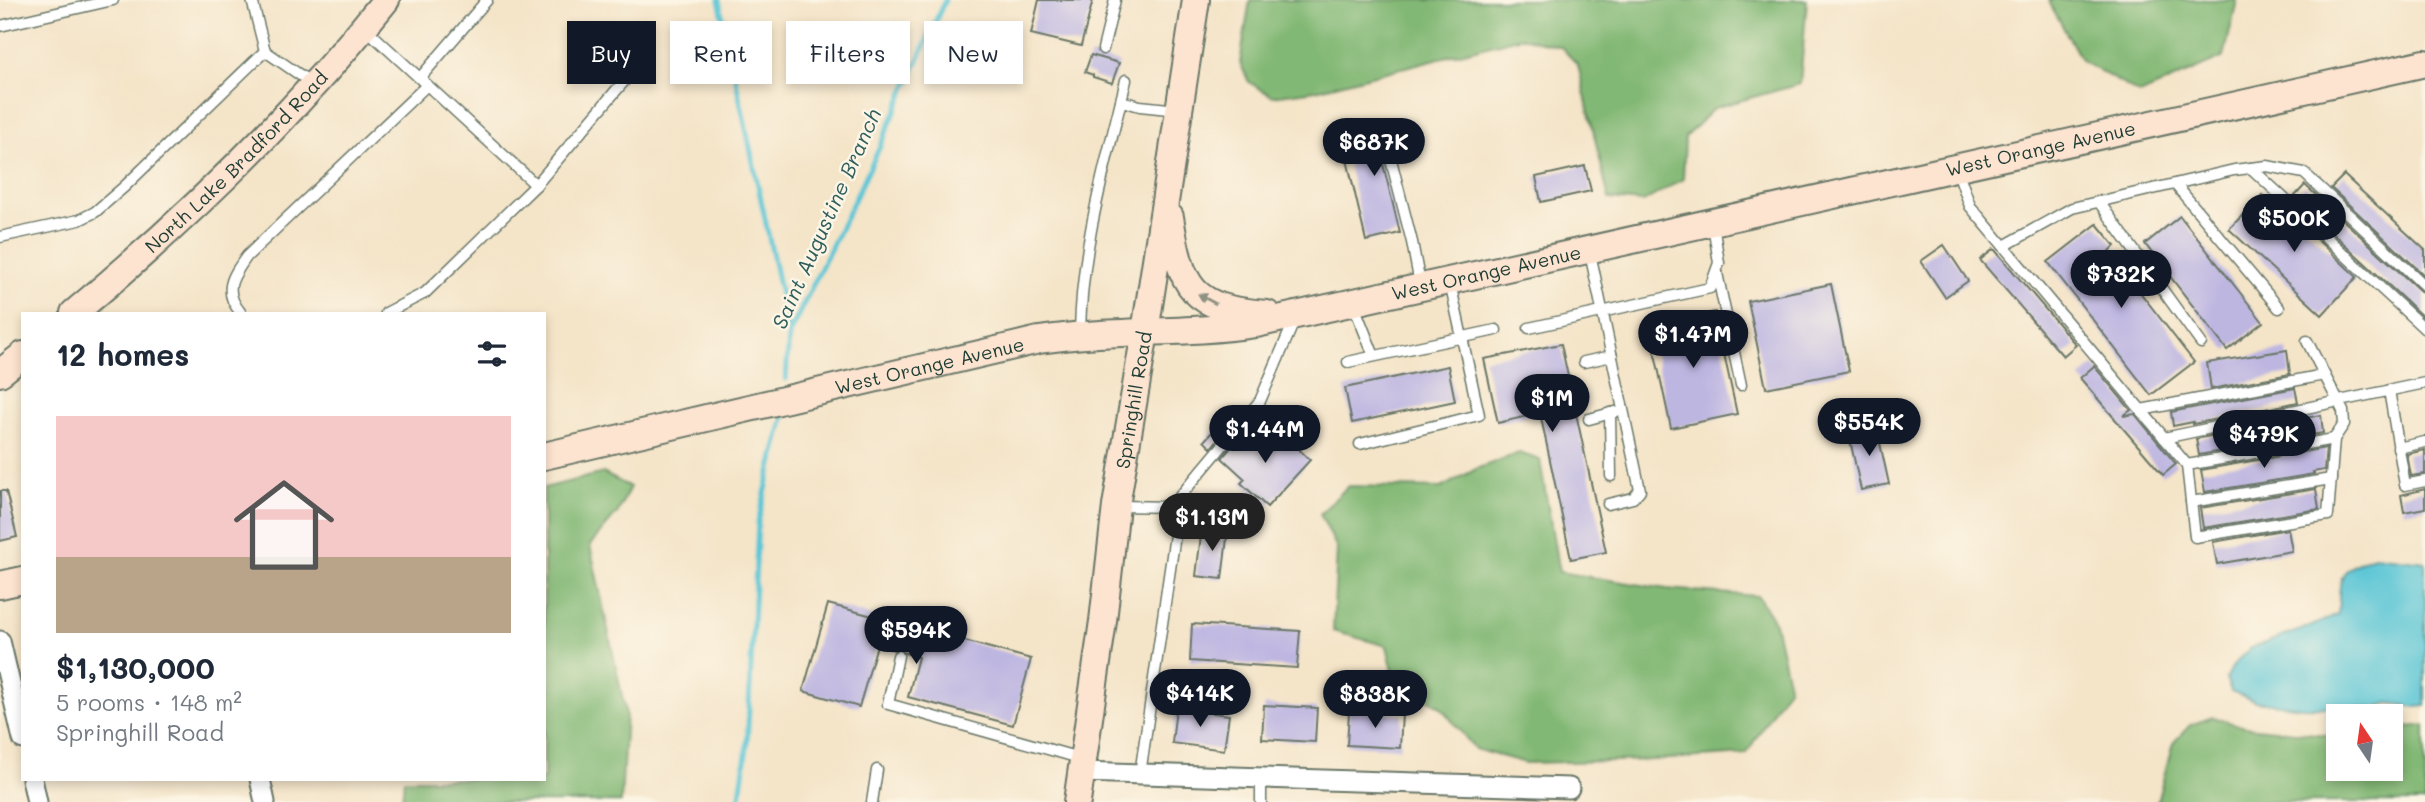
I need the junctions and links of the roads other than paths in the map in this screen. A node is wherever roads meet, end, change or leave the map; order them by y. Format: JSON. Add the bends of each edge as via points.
{"nodes":[{"id":1,"x":113,"y":0,"type":"edge"},
{"id":2,"x":252,"y":0,"type":"edge"},
{"id":3,"x":386,"y":0,"type":"edge"},
{"id":4,"x":487,"y":0,"type":"edge"},
{"id":5,"x":1115,"y":0,"type":"edge"},
{"id":6,"x":1196,"y":0,"type":"edge"},
{"id":7,"x":0,"y":26,"type":"edge"},
{"id":8,"x":364,"y":27,"type":"junction"},
{"id":9,"x":1103,"y":49,"type":"dead end"},
{"id":10,"x":265,"y":51,"type":"junction"},
{"id":11,"x":2425,"y":63,"type":"edge"},
{"id":12,"x":1126,"y":80,"type":"dead end"},
{"id":13,"x":423,"y":82,"type":"junction"},
{"id":14,"x":622,"y":84,"type":"edge"},
{"id":15,"x":313,"y":85,"type":"junction"},
{"id":16,"x":1121,"y":101,"type":"junction"},
{"id":17,"x":1178,"y":110,"type":"junction"},
{"id":18,"x":1389,"y":152,"type":"dead end"},
{"id":19,"x":2250,"y":168,"type":"junction"},
{"id":20,"x":1957,"y":169,"type":"junction"},
{"id":21,"x":2175,"y":184,"type":"junction"},
{"id":22,"x":536,"y":185,"type":"junction"},
{"id":23,"x":1166,"y":195,"type":"junction"},
{"id":24,"x":2099,"y":202,"type":"junction"},
{"id":25,"x":1712,"y":223,"type":"junction"},
{"id":26,"x":0,"y":237,"type":"edge"},
{"id":27,"x":2004,"y":246,"type":"junction"},
{"id":28,"x":1589,"y":250,"type":"junction"},
{"id":29,"x":1716,"y":270,"type":"junction"},
{"id":30,"x":1450,"y":281,"type":"junction"},
{"id":31,"x":2425,"y":286,"type":"edge"},
{"id":32,"x":1421,"y":288,"type":"junction"},
{"id":33,"x":1353,"y":303,"type":"junction"},
{"id":34,"x":2279,"y":308,"type":"dead end"},
{"id":35,"x":1602,"y":311,"type":"junction"},
{"id":36,"x":75,"y":312,"type":"edge"},
{"id":37,"x":240,"y":312,"type":"edge"},
{"id":38,"x":388,"y":312,"type":"edge"},
{"id":39,"x":1297,"y":315,"type":"junction"},
{"id":40,"x":1529,"y":328,"type":"dead end"},
{"id":41,"x":2425,"y":329,"type":"edge"},
{"id":42,"x":1496,"y":330,"type":"dead end"},
{"id":43,"x":1145,"y":332,"type":"junction"},
{"id":44,"x":1080,"y":334,"type":"junction"},
{"id":45,"x":1462,"y":337,"type":"junction"},
{"id":46,"x":2307,"y":341,"type":"dead end"},
{"id":47,"x":2201,"y":343,"type":"dead end"},
{"id":48,"x":1374,"y":356,"type":"junction"},
{"id":49,"x":1612,"y":356,"type":"junction"},
{"id":50,"x":21,"y":357,"type":"edge"},
{"id":51,"x":1348,"y":362,"type":"dead end"},
{"id":52,"x":1584,"y":362,"type":"dead end"},
{"id":53,"x":0,"y":373,"type":"edge"},
{"id":54,"x":2325,"y":375,"type":"junction"},
{"id":55,"x":2425,"y":383,"type":"edge"},
{"id":56,"x":1741,"y":385,"type":"dead end"},
{"id":57,"x":2389,"y":390,"type":"junction"},
{"id":58,"x":2338,"y":401,"type":"junction"},
{"id":59,"x":1623,"y":410,"type":"junction"},
{"id":60,"x":2141,"y":410,"type":"junction"},
{"id":61,"x":1610,"y":414,"type":"junction"},
{"id":62,"x":1589,"y":419,"type":"dead end"},
{"id":63,"x":2164,"y":438,"type":"junction"},
{"id":64,"x":2334,"y":439,"type":"junction"},
{"id":65,"x":2425,"y":442,"type":"edge"},
{"id":66,"x":1360,"y":444,"type":"dead end"},
{"id":67,"x":2398,"y":448,"type":"junction"},
{"id":68,"x":546,"y":456,"type":"edge"},
{"id":69,"x":2187,"y":465,"type":"junction"},
{"id":70,"x":1611,"y":476,"type":"dead end"},
{"id":71,"x":2331,"y":479,"type":"junction"},
{"id":72,"x":2425,"y":481,"type":"edge"},
{"id":73,"x":2191,"y":502,"type":"junction"},
{"id":74,"x":1608,"y":504,"type":"dead end"},
{"id":75,"x":1116,"y":506,"type":"junction"},
{"id":76,"x":1171,"y":507,"type":"junction"},
{"id":77,"x":21,"y":580,"type":"edge"},
{"id":78,"x":0,"y":585,"type":"edge"},
{"id":79,"x":0,"y":641,"type":"edge"},
{"id":80,"x":898,"y":656,"type":"dead end"},
{"id":81,"x":21,"y":730,"type":"edge"},
{"id":82,"x":1083,"y":766,"type":"junction"},
{"id":83,"x":877,"y":770,"type":"dead end"},
{"id":84,"x":1140,"y":774,"type":"junction"},
{"id":85,"x":1261,"y":778,"type":"junction"},
{"id":86,"x":32,"y":781,"type":"edge"},
{"id":87,"x":260,"y":781,"type":"edge"},
{"id":88,"x":1570,"y":795,"type":"edge"},
{"id":89,"x":37,"y":802,"type":"edge"},
{"id":90,"x":265,"y":802,"type":"edge"},
{"id":91,"x":872,"y":802,"type":"edge"},
{"id":92,"x":1077,"y":802,"type":"edge"},
{"id":93,"x":1261,"y":802,"type":"edge"}],
"edges":[{"from":1,"to":7,"type":"lane"},
{"from":2,"to":10,"type":"lane"},
{"from":3,"to":8,"type":"main road","name":"North Lake Bradford Road"},
{"from":4,"to":13,"type":"lane"},
{"from":5,"to":9,"type":"lane"},
{"from":6,"to":17,"type":"main road","name":"Springhill Road"},
{"from":8,"to":13,"type":"lane"},
{"from":8,"to":15,"type":"main road","name":"North Lake Bradford Road"},
{"from":10,"to":15,"type":"lane"},
{"from":10,"to":26,"type":"lane","via":[[95,212],[79,220]]},
{"from":11,"to":20,"type":"main road","name":"West Orange Avenue"},
{"from":12,"to":16,"type":"lane"},
{"from":13,"to":22,"type":"lane"},
{"from":13,"to":37,"type":"lane","via":[[247,256],[233,276],[230,292]]},
{"from":14,"to":22,"type":"lane"},
{"from":15,"to":36,"type":"main road","name":"North Lake Bradford Road","via":[[199,201]]},
{"from":16,"to":17,"type":"lane"},
{"from":16,"to":44,"type":"lane","via":[[1087,242]]},
{"from":17,"to":23,"type":"main road","name":"Springhill Road"},
{"from":18,"to":32,"type":"lane"},
{"from":19,"to":21,"type":"lane"},
{"from":19,"to":31,"type":"lane","via":[[2267,166],[2304,173]]},
{"from":19,"to":41,"type":"lane"},
{"from":20,"to":25,"type":"main road","name":"West Orange Avenue"},
{"from":20,"to":27,"type":"lane","via":[[1970,206]]},
{"from":21,"to":24,"type":"lane"},
{"from":21,"to":34,"type":"lane"},
{"from":22,"to":38,"type":"lane","via":[[425,293]]},
{"from":39,"to":23,"type":"main road","one_way":true,"via":[[1232,309],[1204,300],[1191,289],[1178,257]]},
{"from":23,"to":43,"type":"main road","name":"Springhill Road"},
{"from":24,"to":27,"type":"lane","via":[[2072,208]]},
{"from":24,"to":47,"type":"lane"},
{"from":25,"to":28,"type":"main road","name":"West Orange Avenue"},
{"from":25,"to":29,"type":"lane","via":[[1719,263]]},
{"from":27,"to":60,"type":"lane"},
{"from":28,"to":30,"type":"main road","name":"West Orange Avenue"},
{"from":28,"to":35,"type":"lane"},
{"from":29,"to":35,"type":"lane","via":[[1710,288]]},
{"from":29,"to":56,"type":"lane"},
{"from":30,"to":32,"type":"main road","name":"West Orange Avenue"},
{"from":30,"to":45,"type":"lane"},
{"from":32,"to":33,"type":"main road","name":"West Orange Avenue"},
{"from":33,"to":39,"type":"main road","name":"West Orange Avenue"},
{"from":33,"to":48,"type":"lane"},
{"from":35,"to":40,"type":"lane"},
{"from":35,"to":49,"type":"lane"},
{"from":39,"to":43,"type":"main road","name":"West Orange Avenue","via":[[1220,329]]},
{"from":39,"to":76,"type":"lane","via":[[1260,401]]},
{"from":42,"to":45,"type":"lane"},
{"from":43,"to":44,"type":"main road","name":"West Orange Avenue"},
{"from":43,"to":75,"type":"main road","name":"Springhill Road"},
{"from":44,"to":68,"type":"main road","name":"West Orange Avenue","via":[[1000,348]]},
{"from":45,"to":48,"type":"lane"},
{"from":45,"to":66,"type":"lane","via":[[1479,415]]},
{"from":46,"to":54,"type":"lane"},
{"from":48,"to":51,"type":"lane"},
{"from":49,"to":52,"type":"lane"},
{"from":49,"to":59,"type":"lane"},
{"from":50,"to":53,"type":"main road"},
{"from":54,"to":58,"type":"lane"},
{"from":54,"to":60,"type":"lane"},
{"from":55,"to":57,"type":"lane"},
{"from":57,"to":58,"type":"lane"},
{"from":57,"to":67,"type":"lane"},
{"from":58,"to":63,"type":"lane"},
{"from":58,"to":64,"type":"lane","via":[[2344,424]]},
{"from":59,"to":61,"type":"lane"},
{"from":59,"to":74,"type":"lane","via":[[1640,490],[1633,498]]},
{"from":60,"to":63,"type":"lane"},
{"from":61,"to":62,"type":"lane"},
{"from":61,"to":70,"type":"lane"},
{"from":63,"to":69,"type":"lane"},
{"from":64,"to":69,"type":"lane"},
{"from":64,"to":71,"type":"lane"},
{"from":65,"to":67,"type":"lane"},
{"from":67,"to":72,"type":"lane","via":[[2405,485]]},
{"from":69,"to":73,"type":"lane"},
{"from":71,"to":73,"type":"lane"},
{"from":71,"to":73,"type":"lane","via":[[2328,515],[2208,535],[2195,537]]},
{"from":75,"to":76,"type":"lane"},
{"from":75,"to":82,"type":"main road","name":"Springhill Road"},
{"from":76,"to":84,"type":"lane","via":[[1175,535]]},
{"from":77,"to":78,"type":"main road"},
{"from":79,"to":81,"type":"street"},
{"from":80,"to":82,"type":"lane","via":[[888,704]]},
{"from":82,"to":84,"type":"street"},
{"from":82,"to":92,"type":"main road","name":"Springhill Road"},
{"from":83,"to":91,"type":"lane"},
{"from":84,"to":85,"type":"street"},
{"from":85,"to":88,"type":"street"},
{"from":85,"to":93,"type":"lane"},
{"from":86,"to":89,"type":"street"},
{"from":87,"to":90,"type":"street"}]}
